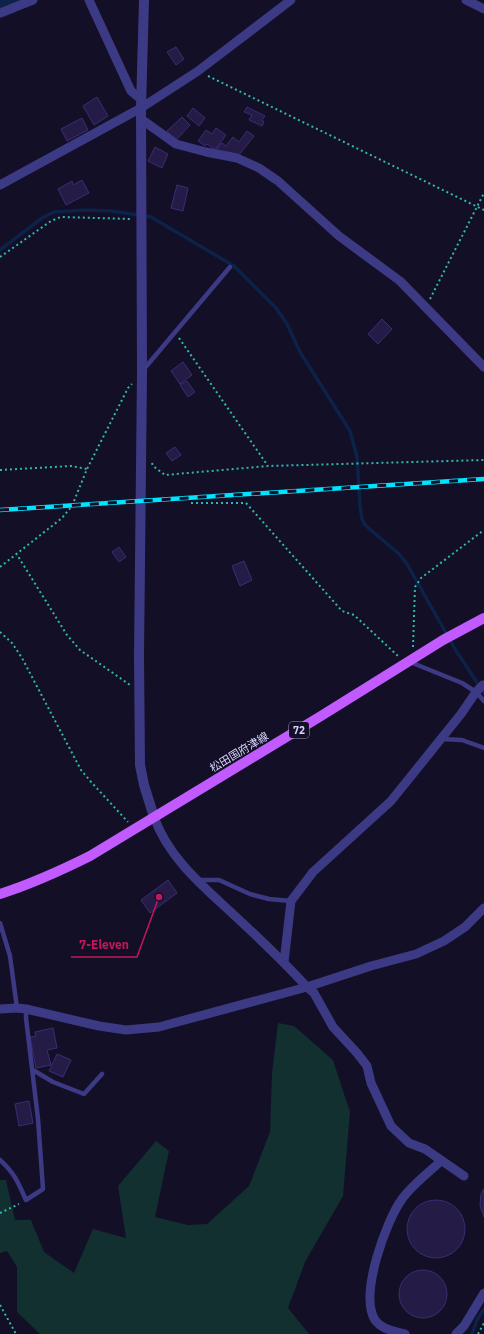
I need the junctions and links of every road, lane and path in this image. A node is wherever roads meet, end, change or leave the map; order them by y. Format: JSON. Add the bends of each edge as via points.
{"nodes":[{"id":1,"x":32,"y":0,"type":"edge"},
{"id":2,"x":89,"y":0,"type":"edge"},
{"id":3,"x":144,"y":0,"type":"edge"},
{"id":4,"x":291,"y":0,"type":"edge"},
{"id":5,"x":466,"y":0,"type":"edge"},
{"id":6,"x":484,"y":9,"type":"edge"},
{"id":7,"x":0,"y":13,"type":"edge"},
{"id":8,"x":198,"y":71,"type":"junction"},
{"id":9,"x":141,"y":104,"type":"junction"},
{"id":10,"x":142,"y":119,"type":"junction"},
{"id":11,"x":0,"y":185,"type":"edge"},
{"id":12,"x":484,"y":193,"type":"edge"},
{"id":13,"x":477,"y":206,"type":"junction"},
{"id":14,"x":484,"y":210,"type":"edge"},
{"id":15,"x":141,"y":214,"type":"junction"},
{"id":16,"x":0,"y":257,"type":"edge"},
{"id":17,"x":230,"y":267,"type":"dead end"},
{"id":18,"x":426,"y":307,"type":"junction"},
{"id":19,"x":175,"y":332,"type":"junction"},
{"id":20,"x":484,"y":367,"type":"edge"},
{"id":21,"x":142,"y":372,"type":"junction"},
{"id":22,"x":150,"y":459,"type":"dead end"},
{"id":23,"x":484,"y":460,"type":"edge"},
{"id":24,"x":268,"y":466,"type":"junction"},
{"id":25,"x":87,"y":469,"type":"junction"},
{"id":26,"x":0,"y":470,"type":"edge"},
{"id":27,"x":191,"y":503,"type":"dead end"},
{"id":28,"x":484,"y":530,"type":"edge"},
{"id":29,"x":16,"y":553,"type":"junction"},
{"id":30,"x":0,"y":567,"type":"edge"},
{"id":31,"x":484,"y":618,"type":"edge"},
{"id":32,"x":0,"y":632,"type":"edge"},
{"id":33,"x":409,"y":661,"type":"junction"},
{"id":34,"x":480,"y":688,"type":"edge"},
{"id":35,"x":140,"y":692,"type":"junction"},
{"id":36,"x":484,"y":701,"type":"edge"},
{"id":37,"x":440,"y":740,"type":"junction"},
{"id":38,"x":484,"y":748,"type":"edge"},
{"id":39,"x":154,"y":817,"type":"junction"},
{"id":40,"x":134,"y":829,"type":"junction"},
{"id":41,"x":196,"y":880,"type":"junction"},
{"id":42,"x":0,"y":894,"type":"edge"},
{"id":43,"x":291,"y":902,"type":"junction"},
{"id":44,"x":484,"y":908,"type":"edge"},
{"id":45,"x":0,"y":923,"type":"edge"},
{"id":46,"x":284,"y":962,"type":"junction"},
{"id":47,"x":307,"y":987,"type":"junction"},
{"id":48,"x":0,"y":1009,"type":"edge"},
{"id":49,"x":22,"y":1009,"type":"junction"},
{"id":50,"x":33,"y":1070,"type":"junction"},
{"id":51,"x":102,"y":1074,"type":"dead end"},
{"id":52,"x":0,"y":1160,"type":"edge"},
{"id":53,"x":441,"y":1160,"type":"junction"},
{"id":54,"x":464,"y":1176,"type":"dead end"},
{"id":55,"x":26,"y":1200,"type":"junction"},
{"id":56,"x":0,"y":1213,"type":"edge"},
{"id":57,"x":484,"y":1293,"type":"edge"},
{"id":58,"x":0,"y":1305,"type":"edge"},
{"id":59,"x":484,"y":1323,"type":"edge"},
{"id":60,"x":16,"y":1334,"type":"edge"},
{"id":61,"x":405,"y":1334,"type":"edge"},
{"id":62,"x":456,"y":1334,"type":"edge"},
{"id":63,"x":478,"y":1334,"type":"edge"}],
"edges":[{"from":1,"to":7,"type":"street"},
{"from":2,"to":9,"type":"street","via":[[131,91]]},
{"from":3,"to":9,"type":"street"},
{"from":4,"to":8,"type":"street"},
{"from":5,"to":6,"type":"street"},
{"from":8,"to":9,"type":"street"},
{"from":8,"to":13,"type":"path"},
{"from":9,"to":10,"type":"street"},
{"from":9,"to":11,"type":"street"},
{"from":10,"to":15,"type":"street"},
{"from":10,"to":18,"type":"street","via":[[176,144],[237,158],[259,168],[278,181],[339,236],[400,281]]},
{"from":12,"to":13,"type":"path"},
{"from":13,"to":14,"type":"path"},
{"from":13,"to":18,"type":"path"},
{"from":15,"to":16,"type":"path","via":[[61,217],[51,221]]},
{"from":15,"to":21,"type":"street"},
{"from":17,"to":19,"type":"lane"},
{"from":18,"to":20,"type":"street"},
{"from":19,"to":21,"type":"lane"},
{"from":19,"to":24,"type":"path"},
{"from":21,"to":25,"type":"path","via":[[128,388]]},
{"from":21,"to":35,"type":"street"},
{"from":22,"to":24,"type":"path","via":[[153,466],[165,475]]},
{"from":23,"to":24,"type":"path"},
{"from":25,"to":26,"type":"path","via":[[71,466]]},
{"from":25,"to":29,"type":"path","via":[[72,506],[62,518]]},
{"from":27,"to":33,"type":"path","via":[[246,503],[342,611],[354,615]]},
{"from":28,"to":33,"type":"path","via":[[421,578],[415,587]]},
{"from":29,"to":30,"type":"path"},
{"from":29,"to":35,"type":"path","via":[[67,635],[80,650]]},
{"from":31,"to":33,"type":"main road","name":"松田国府津線","number":"72"},
{"from":32,"to":40,"type":"path","via":[[12,643],[22,658],[81,770]]},
{"from":33,"to":34,"type":"lane"},
{"from":33,"to":39,"type":"main road","name":"松田国府津線","number":"72"},
{"from":34,"to":36,"type":"lane"},
{"from":34,"to":37,"type":"street"},
{"from":35,"to":39,"type":"street","via":[[140,765]]},
{"from":37,"to":38,"type":"lane","via":[[462,740]]},
{"from":37,"to":43,"type":"street","via":[[391,801],[313,872]]},
{"from":39,"to":40,"type":"main road","name":"松田国府津線","number":"72"},
{"from":39,"to":41,"type":"street","via":[[159,831],[175,856]]},
{"from":40,"to":42,"type":"main road","name":"松田国府津線","number":"72","via":[[53,875]]},
{"from":41,"to":43,"type":"lane","via":[[219,880],[250,894]]},
{"from":41,"to":46,"type":"street"},
{"from":43,"to":46,"type":"street"},
{"from":44,"to":47,"type":"street","via":[[466,927],[416,954]]},
{"from":45,"to":49,"type":"lane"},
{"from":46,"to":47,"type":"street"},
{"from":47,"to":49,"type":"street","via":[[159,1027],[126,1030]]},
{"from":47,"to":53,"type":"street","via":[[314,993],[333,1027],[367,1066],[371,1083],[391,1126],[409,1143],[425,1149]]},
{"from":48,"to":49,"type":"street"},
{"from":49,"to":50,"type":"lane","via":[[26,1018]]},
{"from":50,"to":51,"type":"lane","via":[[53,1082],[84,1094]]},
{"from":50,"to":55,"type":"lane","via":[[43,1189]]},
{"from":52,"to":55,"type":"lane","via":[[17,1180]]},
{"from":53,"to":54,"type":"street"},
{"from":53,"to":61,"type":"street","via":[[402,1198],[395,1210],[376,1257],[371,1280],[372,1312],[376,1321],[383,1328]]},
{"from":55,"to":56,"type":"path"},
{"from":57,"to":62,"type":"street","via":[[464,1326]]},
{"from":58,"to":60,"type":"path"},
{"from":59,"to":63,"type":"path"}]}
